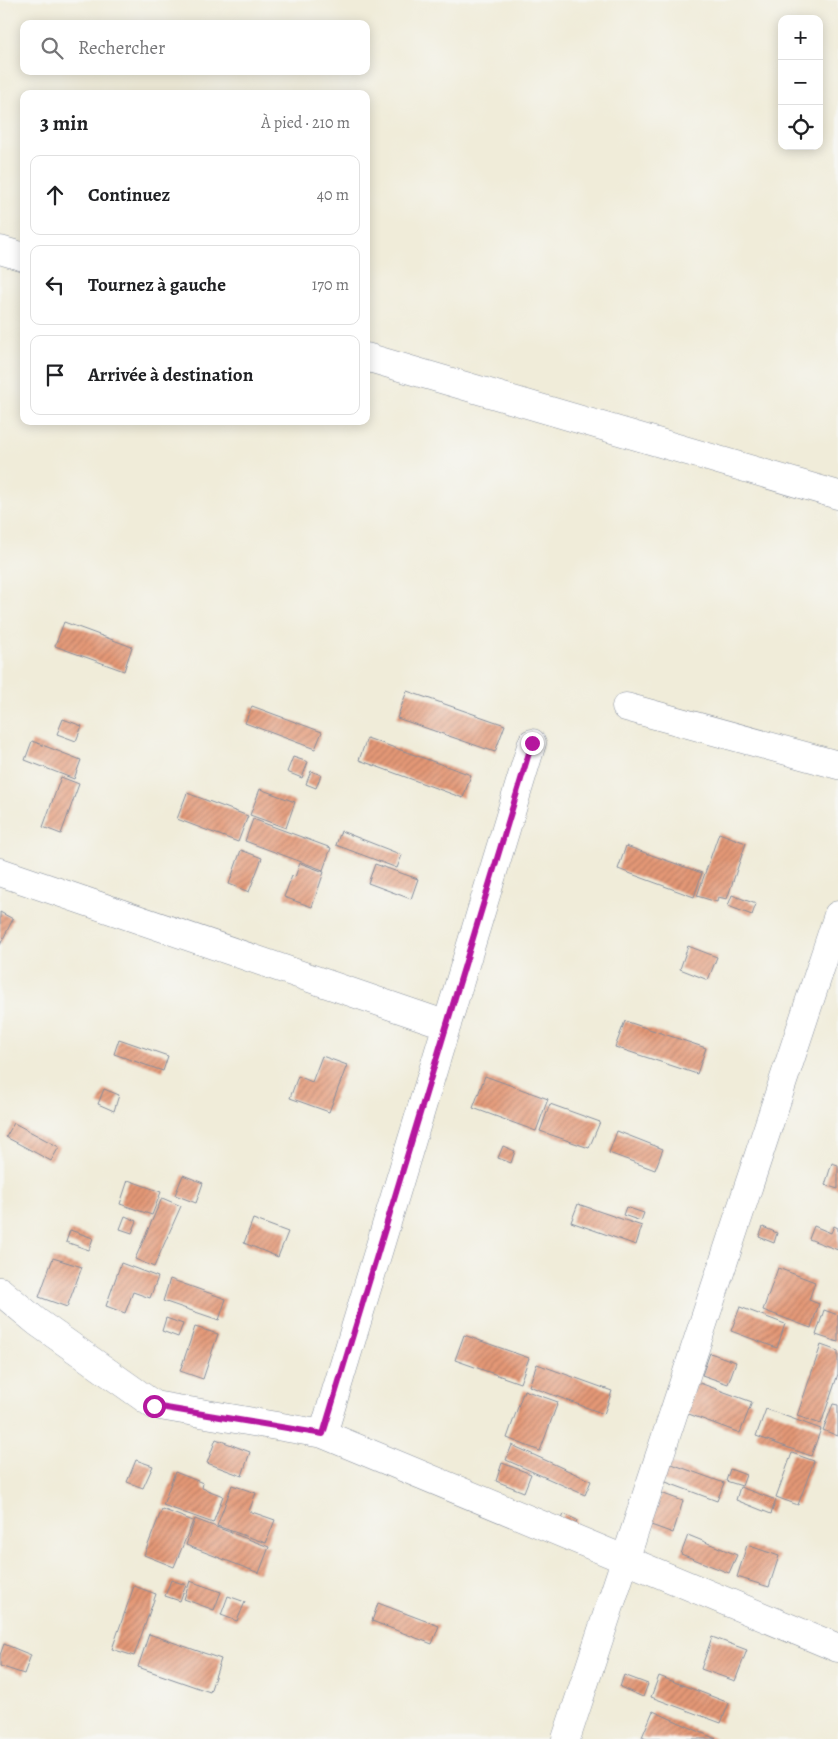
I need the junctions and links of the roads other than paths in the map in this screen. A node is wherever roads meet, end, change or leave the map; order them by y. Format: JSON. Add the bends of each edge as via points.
{"nodes":[{"id":1,"x":0,"y":250,"type":"edge"},
{"id":2,"x":20,"y":256,"type":"edge"},
{"id":3,"x":370,"y":358,"type":"edge"},
{"id":4,"x":838,"y":495,"type":"edge"},
{"id":5,"x":626,"y":707,"type":"dead end"},
{"id":6,"x":532,"y":743,"type":"dead end"},
{"id":7,"x":838,"y":765,"type":"edge"},
{"id":8,"x":0,"y":872,"type":"edge"},
{"id":9,"x":838,"y":915,"type":"edge"},
{"id":10,"x":446,"y":1025,"type":"junction"},
{"id":11,"x":0,"y":1291,"type":"edge"},
{"id":12,"x":323,"y":1434,"type":"junction"},
{"id":13,"x":624,"y":1558,"type":"junction"},
{"id":14,"x":838,"y":1648,"type":"edge"},
{"id":15,"x":566,"y":1739,"type":"edge"}],
"edges":[{"from":1,"to":2,"type":"street"},
{"from":3,"to":4,"type":"street"},
{"from":5,"to":7,"type":"street"},
{"from":6,"to":10,"type":"street"},
{"from":8,"to":10,"type":"street"},
{"from":9,"to":13,"type":"street"},
{"from":10,"to":12,"type":"street"},
{"from":11,"to":12,"type":"street","via":[[37,1322],[154,1406]]},
{"from":12,"to":13,"type":"street"},
{"from":13,"to":14,"type":"street"},
{"from":13,"to":15,"type":"street"}]}
